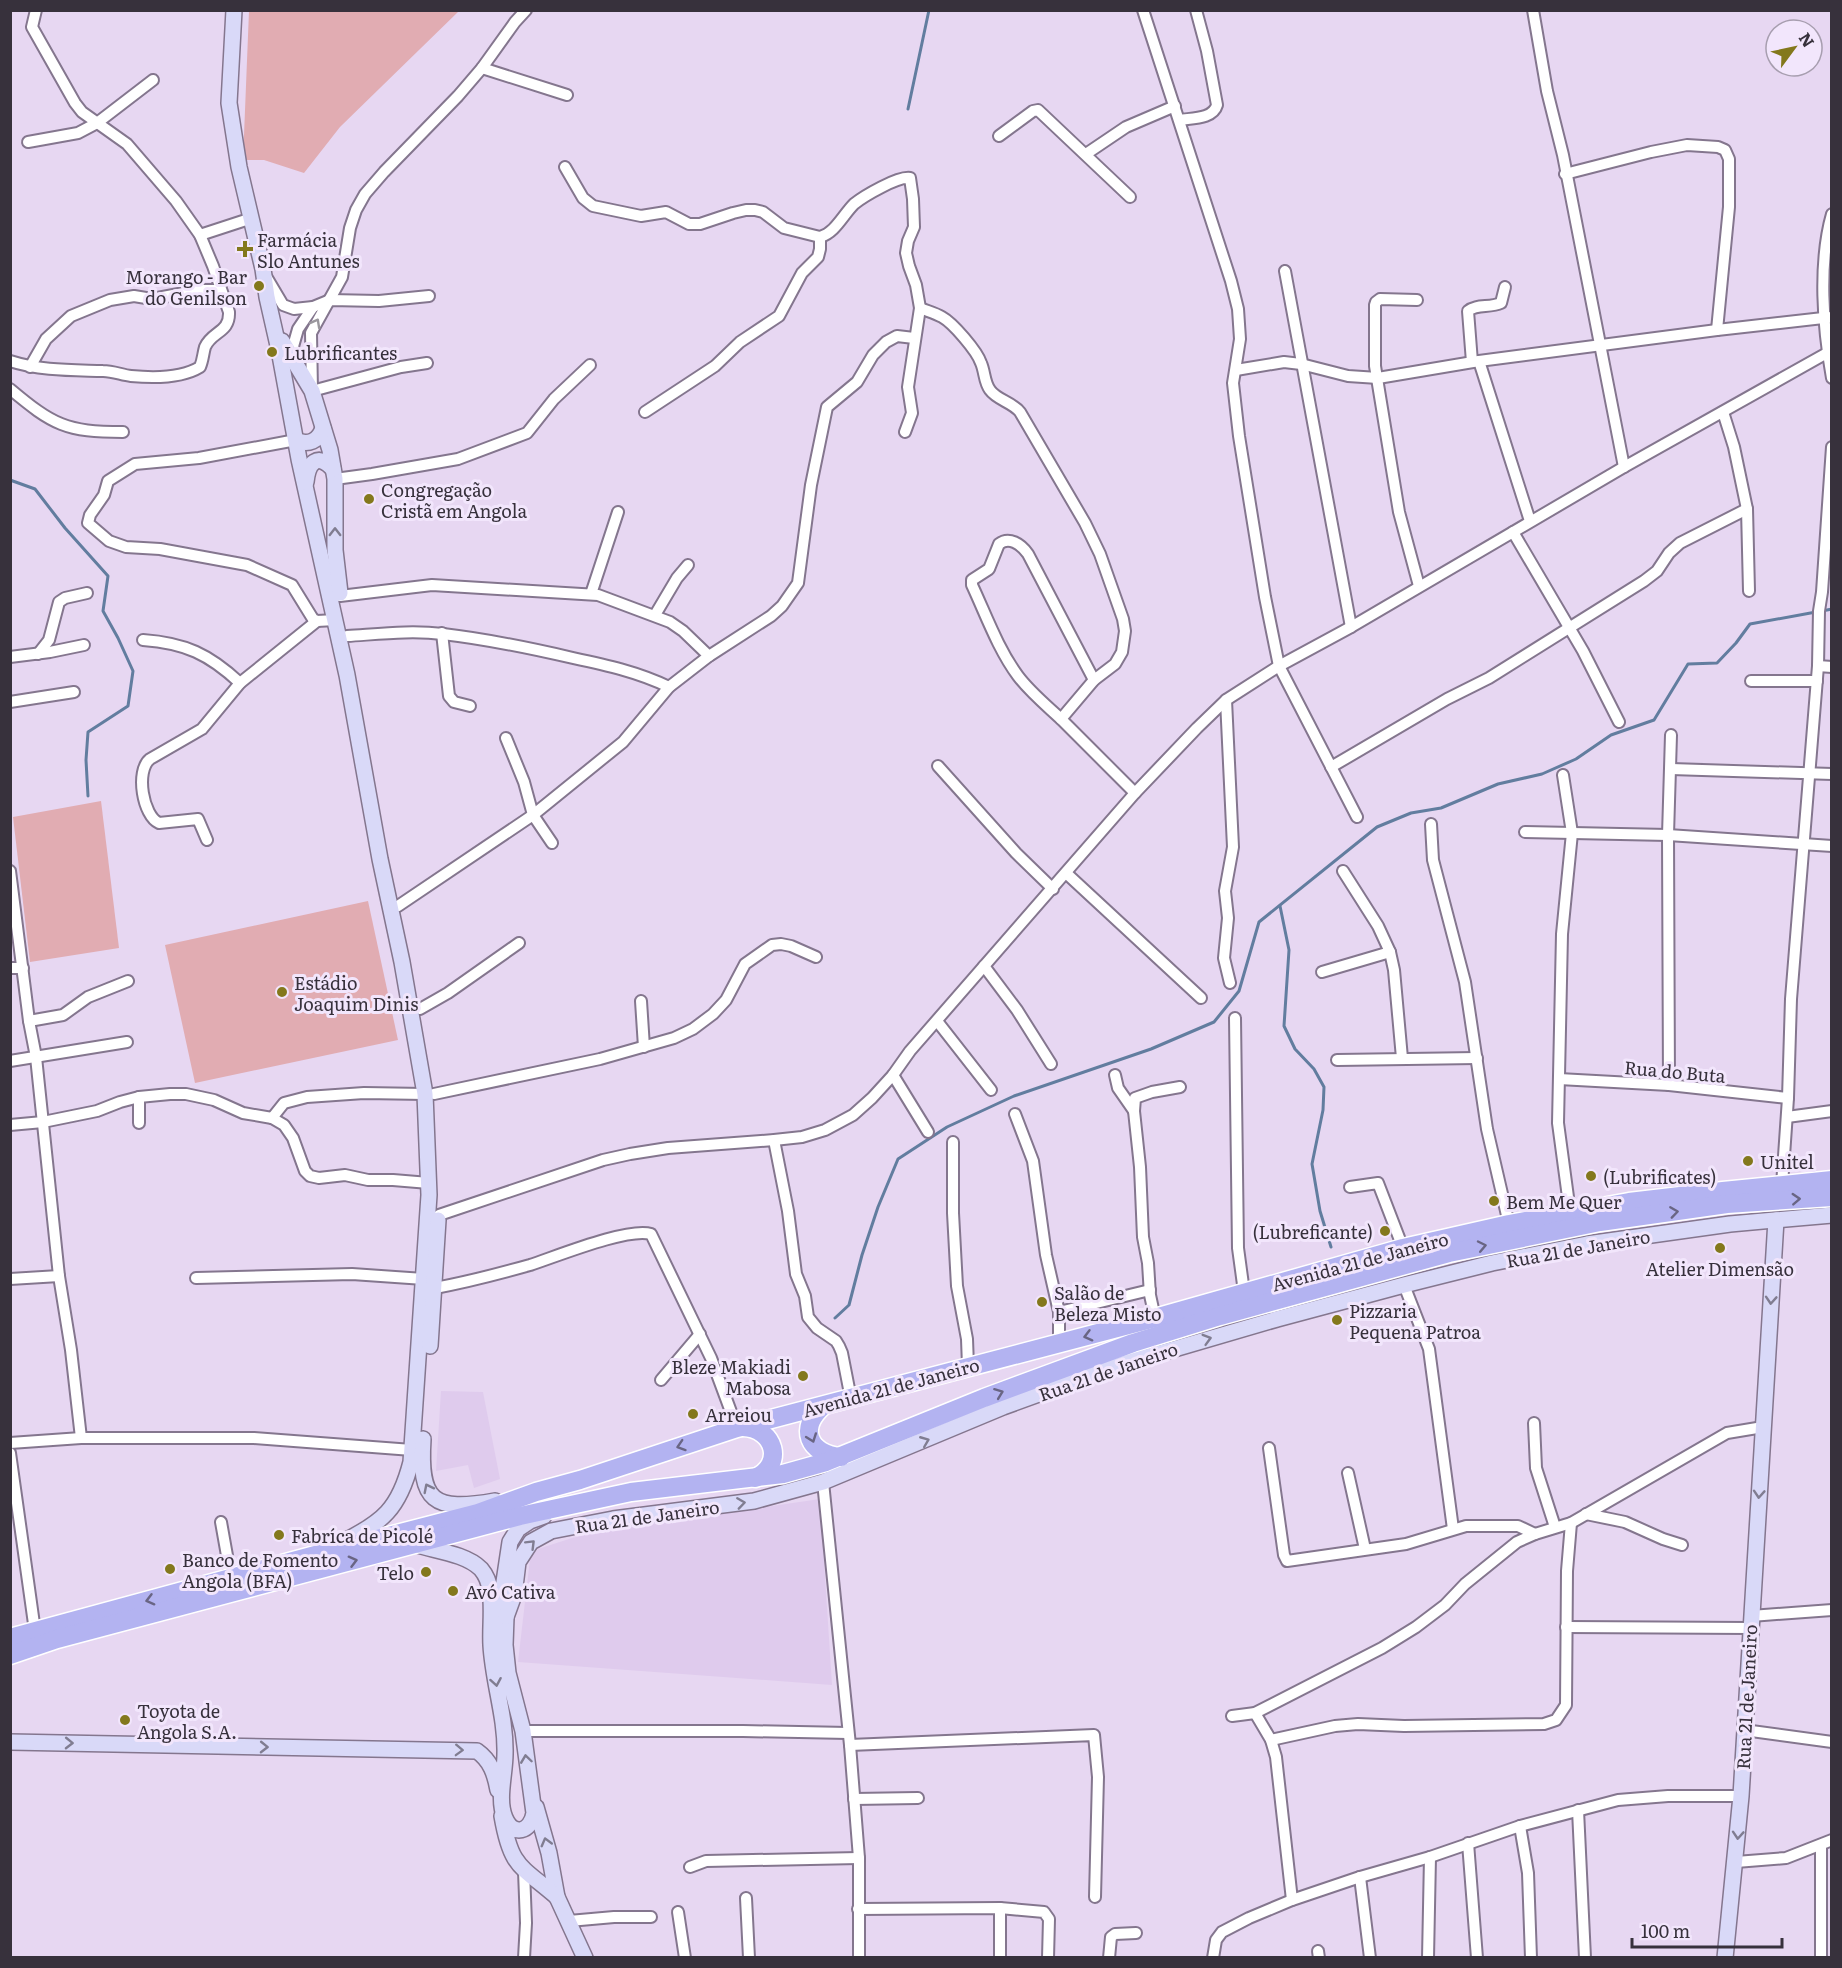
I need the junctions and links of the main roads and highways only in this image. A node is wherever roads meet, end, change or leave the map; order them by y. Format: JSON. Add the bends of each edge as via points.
{"nodes":[{"id":1,"x":1832,"y":1180,"type":"edge"},
{"id":2,"x":1832,"y":1197,"type":"edge"},
{"id":3,"x":823,"y":1406,"type":"junction"},
{"id":4,"x":740,"y":1428,"type":"junction"},
{"id":5,"x":841,"y":1457,"type":"junction"},
{"id":6,"x":753,"y":1479,"type":"junction"},
{"id":7,"x":10,"y":1638,"type":"edge"},
{"id":8,"x":10,"y":1655,"type":"edge"}],
"edges":[{"from":1,"to":3,"type":"main road","name":"Avenida 21 de Janeiro","one_way":true,"via":[[1662,1198],[1509,1224],[1402,1248]]},
{"from":5,"to":2,"type":"main road","name":"Avenida 21 de Janeiro","one_way":true,"via":[[1133,1343],[1384,1270],[1590,1224],[1761,1201]]},
{"from":3,"to":4,"type":"main road","name":"Avenida 21 de Janeiro"},
{"from":3,"to":5,"type":"main road","one_way":true,"via":[[808,1426],[812,1443],[824,1454]]},
{"from":4,"to":6,"type":"main road","via":[[760,1431],[771,1444],[772,1462]]},
{"from":4,"to":7,"type":"main road","name":"Avenida 21 de Janeiro","one_way":true,"via":[[478,1513]]},
{"from":5,"to":6,"type":"main road","name":"Avenida 21 de Janeiro"},
{"from":8,"to":6,"type":"main road","name":"Avenida 21 de Janeiro","one_way":true,"via":[[57,1639],[520,1516],[631,1492]]}]}
